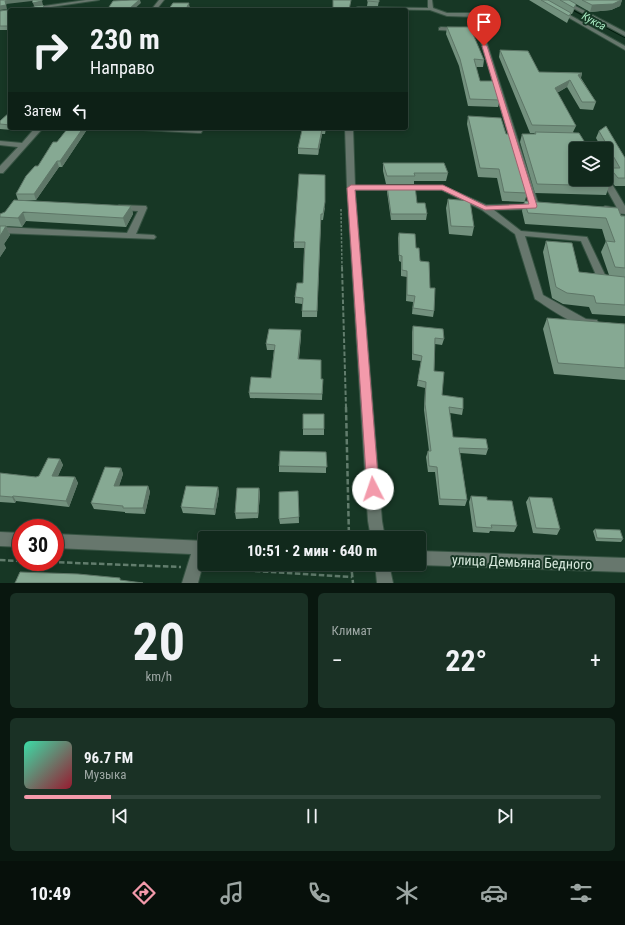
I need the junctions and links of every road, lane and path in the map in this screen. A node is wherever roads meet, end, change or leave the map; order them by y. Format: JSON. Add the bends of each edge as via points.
{"nodes":[{"id":1,"x":98,"y":0,"type":"edge"},
{"id":2,"x":162,"y":0,"type":"edge"},
{"id":3,"x":430,"y":0,"type":"edge"},
{"id":4,"x":540,"y":0,"type":"edge"},
{"id":5,"x":560,"y":0,"type":"edge"},
{"id":6,"x":34,"y":8,"type":"edge"},
{"id":7,"x":155,"y":8,"type":"edge"},
{"id":8,"x":408,"y":9,"type":"edge"},
{"id":9,"x":431,"y":9,"type":"junction"},
{"id":10,"x":478,"y":15,"type":"dead end"},
{"id":11,"x":440,"y":28,"type":"dead end"},
{"id":12,"x":625,"y":34,"type":"edge"},
{"id":13,"x":625,"y":48,"type":"edge"},
{"id":14,"x":37,"y":130,"type":"edge"},
{"id":15,"x":180,"y":130,"type":"edge"},
{"id":16,"x":199,"y":130,"type":"edge"},
{"id":17,"x":349,"y":130,"type":"edge"},
{"id":18,"x":0,"y":143,"type":"edge"},
{"id":19,"x":23,"y":146,"type":"junction"},
{"id":20,"x":0,"y":171,"type":"edge"},
{"id":21,"x":609,"y":186,"type":"edge"},
{"id":22,"x":351,"y":188,"type":"junction"},
{"id":23,"x":341,"y":206,"type":"dead end"},
{"id":24,"x":112,"y":208,"type":"edge"},
{"id":25,"x":485,"y":208,"type":"junction"},
{"id":26,"x":593,"y":209,"type":"edge"},
{"id":27,"x":624,"y":210,"type":"edge"},
{"id":28,"x":0,"y":230,"type":"edge"},
{"id":29,"x":519,"y":233,"type":"junction"},
{"id":30,"x":130,"y":236,"type":"junction"},
{"id":31,"x":151,"y":237,"type":"dead end"},
{"id":32,"x":625,"y":284,"type":"edge"},
{"id":33,"x":604,"y":324,"type":"edge"},
{"id":34,"x":350,"y":531,"type":"edge"},
{"id":35,"x":377,"y":531,"type":"edge"},
{"id":36,"x":0,"y":539,"type":"edge"},
{"id":37,"x":12,"y":540,"type":"edge"},
{"id":38,"x":64,"y":541,"type":"edge"},
{"id":39,"x":198,"y":548,"type":"edge"},
{"id":40,"x":426,"y":558,"type":"edge"},
{"id":41,"x":0,"y":560,"type":"edge"},
{"id":42,"x":12,"y":561,"type":"edge"},
{"id":43,"x":198,"y":561,"type":"edge"},
{"id":44,"x":625,"y":565,"type":"edge"},
{"id":45,"x":351,"y":571,"type":"edge"},
{"id":46,"x":383,"y":571,"type":"edge"},
{"id":47,"x":190,"y":583,"type":"edge"},
{"id":48,"x":352,"y":583,"type":"edge"},
{"id":49,"x":385,"y":583,"type":"edge"}],
"edges":[{"from":1,"to":6,"type":"street"},
{"from":2,"to":7,"type":"street"},
{"from":3,"to":9,"type":"street"},
{"from":4,"to":13,"type":"street"},
{"from":5,"to":12,"type":"street"},
{"from":8,"to":9,"type":"street"},
{"from":9,"to":10,"type":"street","via":[[445,14]]},
{"from":11,"to":25,"type":"street","via":[[480,31],[537,206]]},
{"from":14,"to":19,"type":"street"},
{"from":15,"to":16,"type":"street"},
{"from":17,"to":22,"type":"street"},
{"from":18,"to":19,"type":"street"},
{"from":19,"to":20,"type":"street"},
{"from":21,"to":27,"type":"street"},
{"from":22,"to":25,"type":"street","via":[[443,188]]},
{"from":22,"to":35,"type":"street"},
{"from":23,"to":34,"type":"path"},
{"from":24,"to":30,"type":"street","via":[[143,208]]},
{"from":25,"to":29,"type":"street"},
{"from":26,"to":27,"type":"street"},
{"from":28,"to":30,"type":"street"},
{"from":29,"to":32,"type":"street","via":[[584,239],[603,282]]},
{"from":29,"to":33,"type":"street","via":[[539,297],[584,323]]},
{"from":30,"to":31,"type":"street"},
{"from":36,"to":37,"type":"street"},
{"from":38,"to":39,"type":"street"},
{"from":40,"to":44,"type":"street","name":"улица Демьяна Бедного"},
{"from":41,"to":42,"type":"path"},
{"from":43,"to":47,"type":"street"},
{"from":45,"to":48,"type":"path"},
{"from":46,"to":49,"type":"street"}]}
